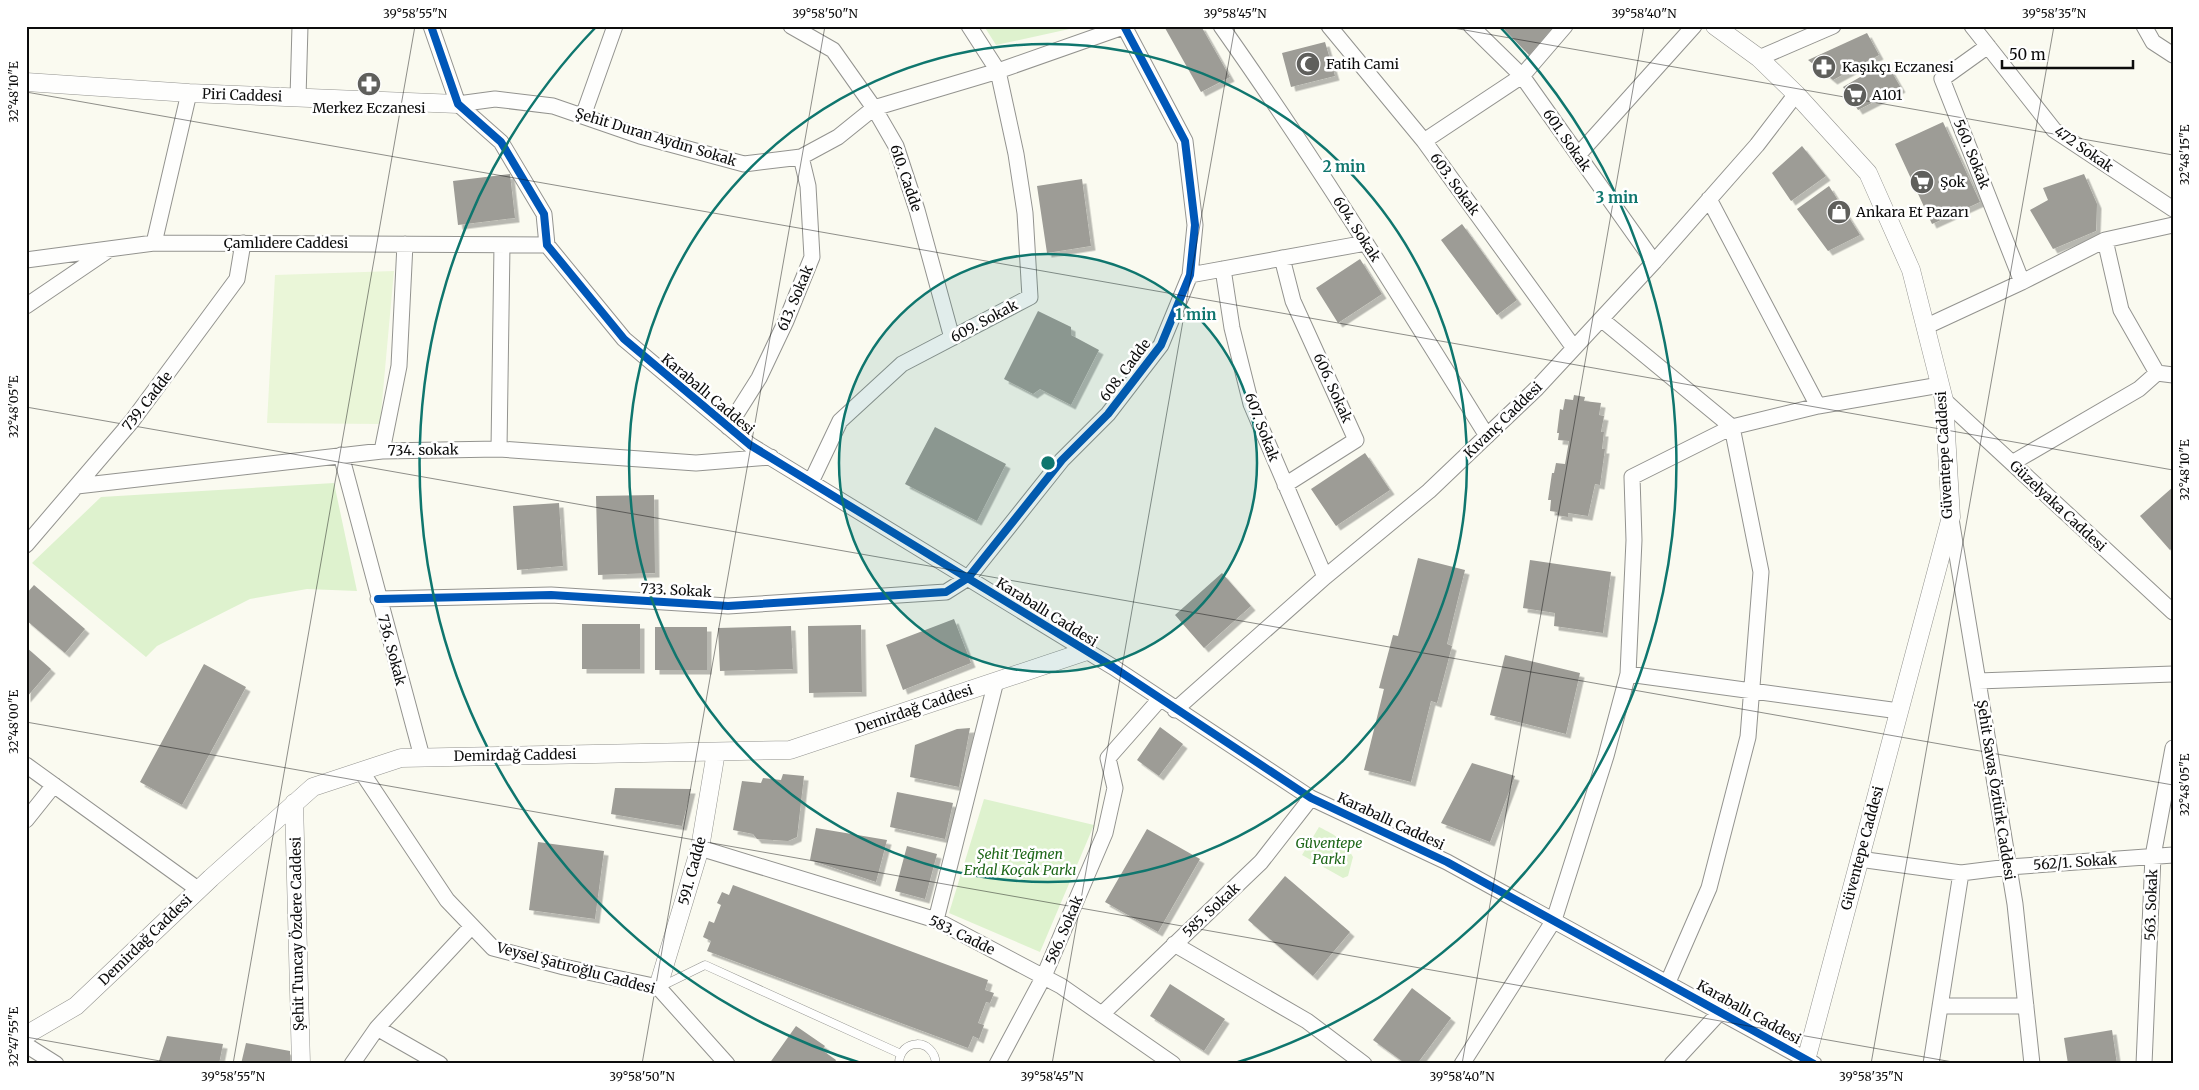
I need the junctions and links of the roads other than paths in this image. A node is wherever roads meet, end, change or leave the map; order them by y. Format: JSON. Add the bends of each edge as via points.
{"nodes":[{"id":1,"x":300,"y":26,"type":"edge"},
{"id":2,"x":431,"y":26,"type":"edge"},
{"id":3,"x":615,"y":26,"type":"edge"},
{"id":4,"x":790,"y":26,"type":"edge"},
{"id":5,"x":969,"y":26,"type":"edge"},
{"id":6,"x":1125,"y":26,"type":"edge"},
{"id":7,"x":1221,"y":26,"type":"edge"},
{"id":8,"x":1329,"y":26,"type":"edge"},
{"id":9,"x":1471,"y":26,"type":"edge"},
{"id":10,"x":1565,"y":26,"type":"edge"},
{"id":11,"x":1694,"y":26,"type":"edge"},
{"id":12,"x":1715,"y":26,"type":"edge"},
{"id":13,"x":1833,"y":26,"type":"edge"},
{"id":14,"x":1972,"y":26,"type":"edge"},
{"id":15,"x":2144,"y":26,"type":"edge"},
{"id":16,"x":1988,"y":46,"type":"junction"},
{"id":17,"x":2173,"y":55,"type":"edge"},
{"id":18,"x":1759,"y":58,"type":"junction"},
{"id":19,"x":998,"y":71,"type":"junction"},
{"id":20,"x":1522,"y":76,"type":"junction"},
{"id":21,"x":26,"y":82,"type":"edge"},
{"id":22,"x":188,"y":93,"type":"junction"},
{"id":23,"x":1796,"y":94,"type":"junction"},
{"id":24,"x":298,"y":98,"type":"junction"},
{"id":25,"x":458,"y":104,"type":"junction"},
{"id":26,"x":874,"y":108,"type":"junction"},
{"id":27,"x":583,"y":116,"type":"junction"},
{"id":28,"x":1424,"y":141,"type":"junction"},
{"id":29,"x":1578,"y":156,"type":"junction"},
{"id":30,"x":801,"y":157,"type":"junction"},
{"id":31,"x":1709,"y":199,"type":"junction"},
{"id":32,"x":2173,"y":209,"type":"edge"},
{"id":33,"x":2173,"y":225,"type":"edge"},
{"id":34,"x":2105,"y":240,"type":"junction"},
{"id":35,"x":154,"y":243,"type":"junction"},
{"id":36,"x":243,"y":243,"type":"junction"},
{"id":37,"x":1366,"y":243,"type":"junction"},
{"id":38,"x":405,"y":244,"type":"junction"},
{"id":39,"x":502,"y":244,"type":"junction"},
{"id":40,"x":547,"y":245,"type":"junction"},
{"id":41,"x":110,"y":249,"type":"junction"},
{"id":42,"x":1282,"y":258,"type":"junction"},
{"id":43,"x":26,"y":260,"type":"edge"},
{"id":44,"x":1654,"y":262,"type":"junction"},
{"id":45,"x":1223,"y":269,"type":"junction"},
{"id":46,"x":1190,"y":274,"type":"junction"},
{"id":47,"x":2022,"y":282,"type":"junction"},
{"id":48,"x":26,"y":306,"type":"edge"},
{"id":49,"x":1601,"y":319,"type":"junction"},
{"id":50,"x":1925,"y":326,"type":"junction"},
{"id":51,"x":952,"y":338,"type":"junction"},
{"id":52,"x":1574,"y":348,"type":"junction"},
{"id":53,"x":2157,"y":373,"type":"junction"},
{"id":54,"x":2173,"y":375,"type":"edge"},
{"id":55,"x":1942,"y":393,"type":"junction"},
{"id":56,"x":1818,"y":406,"type":"junction"},
{"id":57,"x":728,"y":427,"type":"junction"},
{"id":58,"x":1732,"y":427,"type":"junction"},
{"id":59,"x":1487,"y":436,"type":"junction"},
{"id":60,"x":499,"y":449,"type":"junction"},
{"id":61,"x":382,"y":451,"type":"junction"},
{"id":62,"x":341,"y":456,"type":"junction"},
{"id":63,"x":771,"y":458,"type":"junction"},
{"id":64,"x":2012,"y":463,"type":"junction"},
{"id":65,"x":811,"y":482,"type":"junction"},
{"id":66,"x":1285,"y":485,"type":"junction"},
{"id":67,"x":77,"y":486,"type":"junction"},
{"id":68,"x":1951,"y":517,"type":"junction"},
{"id":69,"x":26,"y":545,"type":"edge"},
{"id":70,"x":1325,"y":577,"type":"junction"},
{"id":71,"x":968,"y":578,"type":"junction"},
{"id":72,"x":378,"y":598,"type":"junction"},
{"id":73,"x":2173,"y":612,"type":"edge"},
{"id":74,"x":1086,"y":651,"type":"junction"},
{"id":75,"x":1628,"y":674,"type":"junction"},
{"id":76,"x":2173,"y":674,"type":"edge"},
{"id":77,"x":996,"y":681,"type":"junction"},
{"id":78,"x":1978,"y":681,"type":"junction"},
{"id":79,"x":1752,"y":691,"type":"junction"},
{"id":80,"x":1160,"y":699,"type":"junction"},
{"id":81,"x":1175,"y":710,"type":"junction"},
{"id":82,"x":1899,"y":711,"type":"junction"},
{"id":83,"x":2173,"y":748,"type":"edge"},
{"id":84,"x":716,"y":752,"type":"junction"},
{"id":85,"x":422,"y":757,"type":"junction"},
{"id":86,"x":26,"y":765,"type":"edge"},
{"id":87,"x":361,"y":771,"type":"junction"},
{"id":88,"x":54,"y":785,"type":"junction"},
{"id":89,"x":1311,"y":798,"type":"junction"},
{"id":90,"x":294,"y":803,"type":"junction"},
{"id":91,"x":26,"y":820,"type":"edge"},
{"id":92,"x":700,"y":848,"type":"junction"},
{"id":93,"x":2173,"y":855,"type":"edge"},
{"id":94,"x":2153,"y":856,"type":"junction"},
{"id":95,"x":1859,"y":859,"type":"junction"},
{"id":96,"x":2009,"y":867,"type":"junction"},
{"id":97,"x":1961,"y":873,"type":"junction"},
{"id":98,"x":198,"y":890,"type":"junction"},
{"id":99,"x":936,"y":920,"type":"junction"},
{"id":100,"x":1554,"y":920,"type":"junction"},
{"id":101,"x":472,"y":926,"type":"junction"},
{"id":102,"x":1174,"y":944,"type":"junction"},
{"id":103,"x":1044,"y":976,"type":"junction"},
{"id":104,"x":1668,"y":982,"type":"junction"},
{"id":105,"x":658,"y":987,"type":"junction"},
{"id":106,"x":1940,"y":1006,"type":"junction"},
{"id":107,"x":2026,"y":1006,"type":"junction"},
{"id":108,"x":1721,"y":1011,"type":"junction"},
{"id":109,"x":1102,"y":1014,"type":"junction"},
{"id":110,"x":377,"y":1028,"type":"junction"},
{"id":111,"x":26,"y":1035,"type":"edge"},
{"id":112,"x":26,"y":1044,"type":"edge"},
{"id":113,"x":901,"y":1054,"type":"junction"},
{"id":114,"x":1808,"y":1062,"type":"edge"},
{"id":115,"x":56,"y":1064,"type":"edge"},
{"id":116,"x":301,"y":1064,"type":"edge"},
{"id":117,"x":352,"y":1064,"type":"edge"},
{"id":118,"x":440,"y":1064,"type":"edge"},
{"id":119,"x":727,"y":1064,"type":"edge"},
{"id":120,"x":899,"y":1064,"type":"edge"},
{"id":121,"x":936,"y":1064,"type":"edge"},
{"id":122,"x":997,"y":1064,"type":"edge"},
{"id":123,"x":1173,"y":1064,"type":"edge"},
{"id":124,"x":1364,"y":1064,"type":"edge"},
{"id":125,"x":1462,"y":1064,"type":"edge"},
{"id":126,"x":1672,"y":1064,"type":"edge"},
{"id":127,"x":1931,"y":1064,"type":"edge"},
{"id":128,"x":2032,"y":1064,"type":"edge"},
{"id":129,"x":2144,"y":1064,"type":"edge"}],
"edges":[{"from":1,"to":24,"type":"street"},
{"from":2,"to":25,"type":"street"},
{"from":3,"to":27,"type":"street"},
{"from":4,"to":26,"type":"street","name":"610. Cadde","via":[[833,50]]},
{"from":5,"to":19,"type":"street","name":"609. Sokak"},
{"from":6,"to":19,"type":"street","name":"Şehit Duran Aydın Sokak"},
{"from":6,"to":46,"type":"street","name":"608. Cadde","via":[[1185,141],[1195,225]]},
{"from":7,"to":37,"type":"street","name":"604. Sokak"},
{"from":8,"to":28,"type":"street","name":"603. Sokak"},
{"from":9,"to":20,"type":"street","name":"601. Sokak"},
{"from":10,"to":20,"type":"street"},
{"from":11,"to":29,"type":"street"},
{"from":12,"to":18,"type":"street","name":"Güventepe Caddesi"},
{"from":13,"to":18,"type":"street"},
{"from":14,"to":16,"type":"street","name":"472 Sokak"},
{"from":15,"to":17,"type":"street","via":[[2153,42]]},
{"from":16,"to":32,"type":"street","name":"472 Sokak","via":[[2054,130]]},
{"from":16,"to":47,"type":"street","name":"560. Sokak","via":[[1942,78]]},
{"from":18,"to":23,"type":"street","name":"Güventepe Caddesi"},
{"from":19,"to":26,"type":"street","name":"Şehit Duran Aydın Sokak"},
{"from":19,"to":51,"type":"street","name":"609. Sokak","via":[[1025,213],[1030,297]]},
{"from":20,"to":28,"type":"street"},
{"from":20,"to":29,"type":"street","name":"601. Sokak"},
{"from":21,"to":22,"type":"street","name":"Piri Caddesi"},
{"from":22,"to":24,"type":"street","name":"Piri Caddesi"},
{"from":22,"to":35,"type":"street"},
{"from":23,"to":31,"type":"street","name":"Kıvanç Caddesi","via":[[1757,145]]},
{"from":23,"to":50,"type":"street","name":"Güventepe Caddesi","via":[[1868,173],[1911,270]]},
{"from":24,"to":25,"type":"street","name":"Piri Caddesi"},
{"from":25,"to":27,"type":"street","name":"Şehit Duran Aydın Sokak","via":[[495,99],[553,106]]},
{"from":25,"to":40,"type":"street","via":[[501,142],[544,214]]},
{"from":26,"to":30,"type":"street","name":"Şehit Duran Aydın Sokak","via":[[838,137]]},
{"from":26,"to":51,"type":"street","name":"610. Cadde","via":[[896,146]]},
{"from":27,"to":30,"type":"street","name":"Şehit Duran Aydın Sokak","via":[[640,136],[744,164]]},
{"from":28,"to":52,"type":"street","name":"603. Sokak"},
{"from":29,"to":44,"type":"street","name":"601. Sokak"},
{"from":30,"to":57,"type":"street","name":"613. Sokak","via":[[808,186],[812,257],[759,378]]},
{"from":31,"to":44,"type":"street","name":"Kıvanç Caddesi"},
{"from":31,"to":56,"type":"street"},
{"from":33,"to":34,"type":"street"},
{"from":34,"to":47,"type":"street"},
{"from":34,"to":53,"type":"street","via":[[2121,310]]},
{"from":35,"to":36,"type":"street","name":"Çamlıdere Caddesi"},
{"from":35,"to":41,"type":"street","name":"Çamlıdere Caddesi"},
{"from":36,"to":38,"type":"street","name":"Çamlıdere Caddesi"},
{"from":36,"to":67,"type":"street","name":"739. Cadde","via":[[237,279],[132,422]]},
{"from":37,"to":42,"type":"street"},
{"from":37,"to":59,"type":"street","name":"604. Sokak"},
{"from":38,"to":39,"type":"street","name":"Çamlıdere Caddesi"},
{"from":38,"to":61,"type":"street","via":[[399,366]]},
{"from":39,"to":40,"type":"street","name":"Çamlıdere Caddesi"},
{"from":39,"to":60,"type":"street"},
{"from":40,"to":57,"type":"street","name":"Karaballı Caddesi","via":[[624,339]]},
{"from":41,"to":43,"type":"street","name":"Çamlıdere Caddesi"},
{"from":41,"to":48,"type":"street"},
{"from":42,"to":45,"type":"street"},
{"from":42,"to":66,"type":"street","name":"606. Sokak","via":[[1293,301],[1356,440]]},
{"from":44,"to":49,"type":"street","name":"Kıvanç Caddesi"},
{"from":45,"to":46,"type":"street"},
{"from":45,"to":66,"type":"street","name":"607. Sokak","via":[[1232,328],[1251,404]]},
{"from":46,"to":71,"type":"street","name":"608. Cadde","via":[[1161,345],[1108,414],[1062,460]]},
{"from":47,"to":50,"type":"street"},
{"from":49,"to":52,"type":"street","name":"Kıvanç Caddesi"},
{"from":49,"to":58,"type":"street"},
{"from":50,"to":55,"type":"street","name":"Güventepe Caddesi"},
{"from":51,"to":65,"type":"street","name":"609. Sokak","via":[[902,364],[840,421]]},
{"from":52,"to":59,"type":"street","name":"Kıvanç Caddesi"},
{"from":53,"to":54,"type":"street"},
{"from":53,"to":64,"type":"street","via":[[2138,389]]},
{"from":55,"to":56,"type":"street"},
{"from":55,"to":64,"type":"street","name":"Güzelyaka Caddesi"},
{"from":55,"to":68,"type":"street","name":"Güventepe Caddesi"},
{"from":56,"to":58,"type":"street"},
{"from":57,"to":63,"type":"street","name":"Karaballı Caddesi"},
{"from":58,"to":75,"type":"street","via":[[1632,477],[1634,540]]},
{"from":58,"to":79,"type":"street","via":[[1761,572]]},
{"from":59,"to":70,"type":"street","name":"Kıvanç Caddesi","via":[[1430,490]]},
{"from":60,"to":61,"type":"street","name":"734. sokak"},
{"from":60,"to":63,"type":"street","name":"734. sokak","via":[[696,463]]},
{"from":61,"to":62,"type":"street","name":"734. sokak"},
{"from":62,"to":67,"type":"street","name":"734. sokak"},
{"from":62,"to":72,"type":"street","name":"736. Sokak"},
{"from":63,"to":65,"type":"street","name":"Karaballı Caddesi"},
{"from":64,"to":73,"type":"street","name":"Güzelyaka Caddesi"},
{"from":65,"to":71,"type":"street","name":"Karaballı Caddesi"},
{"from":66,"to":70,"type":"street","name":"607. Sokak"},
{"from":67,"to":69,"type":"street","name":"739. Cadde"},
{"from":68,"to":78,"type":"street","name":"Şehit Savaş Öztürk Caddesi"},
{"from":68,"to":82,"type":"street","name":"Güventepe Caddesi"},
{"from":70,"to":81,"type":"street","name":"Kıvanç Caddesi"},
{"from":71,"to":72,"type":"street","name":"733. Sokak","via":[[946,592],[728,606],[551,595]]},
{"from":71,"to":74,"type":"street","name":"Karaballı Caddesi"},
{"from":72,"to":85,"type":"street","name":"736. Sokak"},
{"from":74,"to":77,"type":"street","name":"Demirdağ Caddesi"},
{"from":74,"to":80,"type":"street","name":"Karaballı Caddesi"},
{"from":75,"to":79,"type":"street"},
{"from":75,"to":100,"type":"street","via":[[1606,756]]},
{"from":76,"to":78,"type":"street"},
{"from":77,"to":84,"type":"street","name":"Demirdağ Caddesi","via":[[790,750]]},
{"from":77,"to":99,"type":"street"},
{"from":78,"to":96,"type":"street","name":"Şehit Savaş Öztürk Caddesi"},
{"from":79,"to":82,"type":"street"},
{"from":79,"to":104,"type":"street","via":[[1748,737],[1709,888]]},
{"from":80,"to":81,"type":"street","name":"Karaballı Caddesi"},
{"from":80,"to":103,"type":"street","name":"586. Sokak","via":[[1108,758],[1115,788],[1105,833]]},
{"from":81,"to":89,"type":"street","name":"Karaballı Caddesi"},
{"from":82,"to":95,"type":"street","name":"Güventepe Caddesi"},
{"from":83,"to":94,"type":"street","name":"563. Sokak"},
{"from":84,"to":85,"type":"street","name":"Demirdağ Caddesi"},
{"from":84,"to":92,"type":"street","name":"591. Cadde"},
{"from":85,"to":87,"type":"street","name":"Demirdağ Caddesi","via":[[401,758]]},
{"from":86,"to":88,"type":"street"},
{"from":87,"to":90,"type":"street","name":"Demirdağ Caddesi","via":[[312,787]]},
{"from":87,"to":101,"type":"street","name":"Veysel Şatıroğlu Caddesi","via":[[447,900]]},
{"from":88,"to":91,"type":"street"},
{"from":88,"to":98,"type":"street"},
{"from":89,"to":100,"type":"street","name":"Karaballı Caddesi","via":[[1447,862]]},
{"from":89,"to":102,"type":"street","name":"585. Sokak","via":[[1261,862]]},
{"from":90,"to":98,"type":"street","name":"Demirdağ Caddesi"},
{"from":90,"to":116,"type":"street","name":"Şehit Tuncay Özdere Caddesi"},
{"from":92,"to":99,"type":"street","name":"583. Cadde"},
{"from":92,"to":105,"type":"street","name":"591. Cadde"},
{"from":93,"to":94,"type":"street","name":"562/1. Sokak"},
{"from":94,"to":96,"type":"street","name":"562/1. Sokak"},
{"from":94,"to":129,"type":"street","name":"563. Sokak"},
{"from":95,"to":97,"type":"street","name":"562/1. Sokak"},
{"from":95,"to":114,"type":"street","name":"Güventepe Caddesi"},
{"from":96,"to":97,"type":"street","name":"562/1. Sokak"},
{"from":96,"to":107,"type":"street","name":"Şehit Savaş Öztürk Caddesi"},
{"from":97,"to":106,"type":"street"},
{"from":98,"to":111,"type":"street","name":"Demirdağ Caddesi","via":[[76,1006]]},
{"from":99,"to":103,"type":"street","name":"583. Cadde"},
{"from":100,"to":104,"type":"street","name":"Karaballı Caddesi"},
{"from":100,"to":125,"type":"street"},
{"from":101,"to":105,"type":"street","name":"Veysel Şatıroğlu Caddesi","via":[[493,948]]},
{"from":101,"to":110,"type":"street"},
{"from":102,"to":109,"type":"street","name":"585. Sokak"},
{"from":102,"to":124,"type":"street","via":[[1307,1021]]},
{"from":103,"to":109,"type":"street","name":"583. Cadde"},
{"from":103,"to":122,"type":"street"},
{"from":104,"to":108,"type":"street","name":"Karaballı Caddesi"},
{"from":105,"to":113,"type":"lane","via":[[705,965]]},
{"from":105,"to":119,"type":"street","name":"Veysel Şatıroğlu Caddesi"},
{"from":106,"to":107,"type":"street"},
{"from":106,"to":127,"type":"street"},
{"from":107,"to":128,"type":"street","name":"Şehit Savaş Öztürk Caddesi"},
{"from":108,"to":114,"type":"street","name":"Karaballı Caddesi"},
{"from":108,"to":126,"type":"street"},
{"from":109,"to":123,"type":"street","name":"583. Cadde"},
{"from":110,"to":117,"type":"street"},
{"from":110,"to":118,"type":"street"},
{"from":112,"to":115,"type":"street"},
{"from":113,"to":120,"type":"lane"},
{"from":113,"to":121,"type":"lane","via":[[910,1045],[923,1044],[933,1051]]}]}
